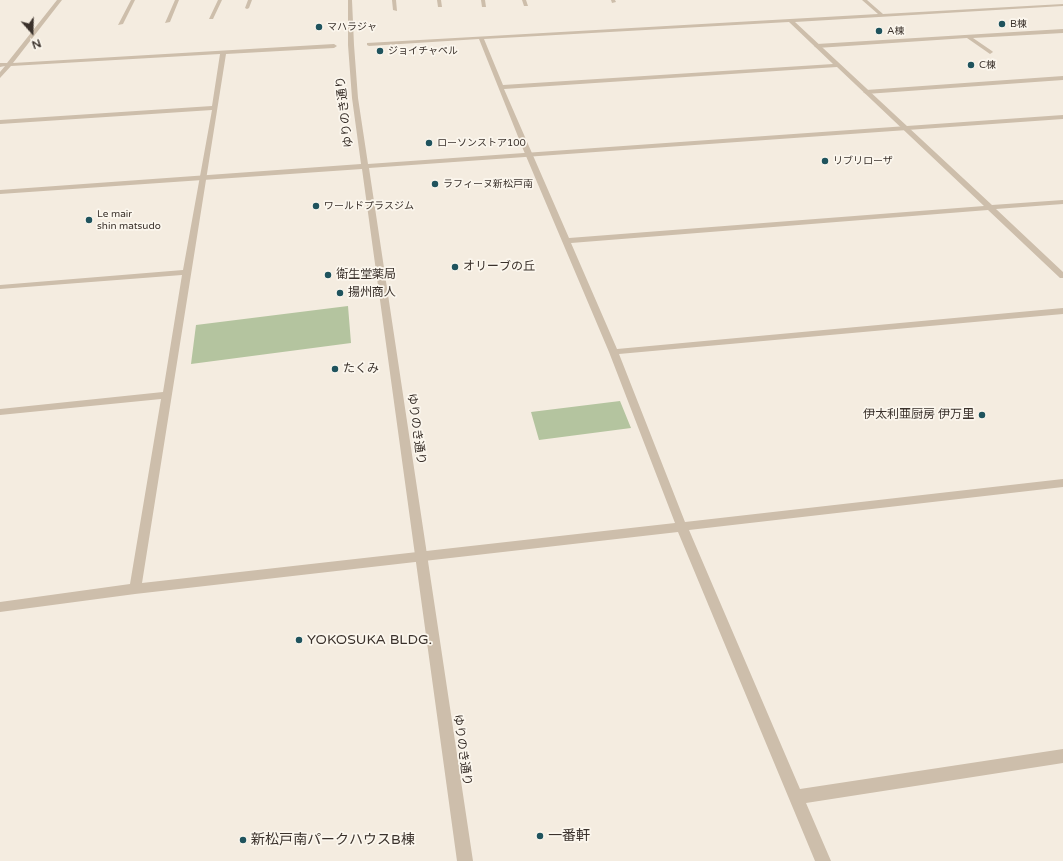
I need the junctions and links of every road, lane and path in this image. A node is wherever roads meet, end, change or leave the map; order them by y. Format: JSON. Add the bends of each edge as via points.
{"nodes":[{"id":1,"x":60,"y":0,"type":"edge"},
{"id":2,"x":133,"y":0,"type":"edge"},
{"id":3,"x":177,"y":0,"type":"edge"},
{"id":4,"x":220,"y":0,"type":"edge"},
{"id":5,"x":250,"y":0,"type":"edge"},
{"id":6,"x":350,"y":0,"type":"edge"},
{"id":7,"x":394,"y":0,"type":"edge"},
{"id":8,"x":439,"y":0,"type":"edge"},
{"id":9,"x":483,"y":0,"type":"edge"},
{"id":10,"x":864,"y":0,"type":"edge"},
{"id":11,"x":1063,"y":5,"type":"edge"},
{"id":12,"x":440,"y":6,"type":"dead end"},
{"id":13,"x":484,"y":6,"type":"dead end"},
{"id":14,"x":248,"y":8,"type":"dead end"},
{"id":15,"x":395,"y":10,"type":"dead end"},
{"id":16,"x":882,"y":15,"type":"junction"},
{"id":17,"x":211,"y":18,"type":"dead end"},
{"id":18,"x":790,"y":20,"type":"junction"},
{"id":19,"x":167,"y":22,"type":"dead end"},
{"id":20,"x":120,"y":24,"type":"dead end"},
{"id":21,"x":1063,"y":31,"type":"edge"},
{"id":22,"x":968,"y":37,"type":"junction"},
{"id":23,"x":482,"y":38,"type":"junction"},
{"id":24,"x":369,"y":44,"type":"dead end"},
{"id":25,"x":334,"y":46,"type":"dead end"},
{"id":26,"x":817,"y":46,"type":"junction"},
{"id":27,"x":990,"y":52,"type":"dead end"},
{"id":28,"x":223,"y":53,"type":"junction"},
{"id":29,"x":9,"y":64,"type":"junction"},
{"id":30,"x":0,"y":65,"type":"edge"},
{"id":31,"x":838,"y":65,"type":"junction"},
{"id":32,"x":0,"y":76,"type":"edge"},
{"id":33,"x":1063,"y":78,"type":"edge"},
{"id":34,"x":501,"y":87,"type":"junction"},
{"id":35,"x":866,"y":92,"type":"junction"},
{"id":36,"x":215,"y":108,"type":"junction"},
{"id":37,"x":1063,"y":117,"type":"edge"},
{"id":38,"x":0,"y":122,"type":"edge"},
{"id":39,"x":906,"y":128,"type":"junction"},
{"id":40,"x":529,"y":155,"type":"junction"},
{"id":41,"x":365,"y":167,"type":"junction"},
{"id":42,"x":203,"y":178,"type":"junction"},
{"id":43,"x":0,"y":192,"type":"edge"},
{"id":44,"x":1063,"y":202,"type":"edge"},
{"id":45,"x":989,"y":208,"type":"junction"},
{"id":46,"x":565,"y":241,"type":"junction"},
{"id":47,"x":187,"y":272,"type":"junction"},
{"id":48,"x":1063,"y":276,"type":"edge"},
{"id":49,"x":0,"y":287,"type":"edge"},
{"id":50,"x":1063,"y":311,"type":"edge"},
{"id":51,"x":614,"y":352,"type":"junction"},
{"id":52,"x":168,"y":395,"type":"junction"},
{"id":53,"x":0,"y":412,"type":"edge"},
{"id":54,"x":1063,"y":483,"type":"edge"},
{"id":55,"x":683,"y":527,"type":"junction"},
{"id":56,"x":421,"y":558,"type":"junction"},
{"id":57,"x":136,"y":589,"type":"junction"},
{"id":58,"x":0,"y":607,"type":"edge"},
{"id":59,"x":1063,"y":756,"type":"edge"},
{"id":60,"x":796,"y":797,"type":"junction"},
{"id":61,"x":465,"y":861,"type":"edge"},
{"id":62,"x":823,"y":861,"type":"edge"}],
"edges":[{"from":1,"to":29,"type":"street"},
{"from":2,"to":20,"type":"street"},
{"from":3,"to":19,"type":"street"},
{"from":4,"to":17,"type":"street"},
{"from":5,"to":14,"type":"street"},
{"from":6,"to":41,"type":"street","name":"ゆりのき通り","via":[[351,53]]},
{"from":7,"to":15,"type":"street"},
{"from":8,"to":12,"type":"street"},
{"from":9,"to":13,"type":"street"},
{"from":10,"to":16,"type":"street"},
{"from":11,"to":16,"type":"street"},
{"from":16,"to":18,"type":"street"},
{"from":18,"to":23,"type":"street"},
{"from":18,"to":26,"type":"street"},
{"from":21,"to":22,"type":"street"},
{"from":22,"to":26,"type":"street"},
{"from":22,"to":27,"type":"street"},
{"from":23,"to":24,"type":"street"},
{"from":23,"to":34,"type":"street"},
{"from":25,"to":28,"type":"street"},
{"from":26,"to":31,"type":"street"},
{"from":28,"to":29,"type":"street"},
{"from":28,"to":36,"type":"street"},
{"from":29,"to":30,"type":"street"},
{"from":29,"to":32,"type":"street"},
{"from":31,"to":34,"type":"street"},
{"from":31,"to":35,"type":"street"},
{"from":33,"to":35,"type":"street"},
{"from":34,"to":40,"type":"street"},
{"from":35,"to":39,"type":"street"},
{"from":36,"to":38,"type":"street"},
{"from":36,"to":42,"type":"street"},
{"from":37,"to":39,"type":"street"},
{"from":39,"to":40,"type":"street"},
{"from":39,"to":45,"type":"street"},
{"from":40,"to":41,"type":"street"},
{"from":40,"to":46,"type":"street"},
{"from":41,"to":42,"type":"street"},
{"from":41,"to":56,"type":"street","name":"ゆりのき通り"},
{"from":42,"to":43,"type":"street"},
{"from":42,"to":47,"type":"street"},
{"from":44,"to":45,"type":"street"},
{"from":45,"to":46,"type":"street"},
{"from":45,"to":48,"type":"street"},
{"from":46,"to":51,"type":"street"},
{"from":47,"to":49,"type":"street"},
{"from":47,"to":52,"type":"street"},
{"from":50,"to":51,"type":"street"},
{"from":51,"to":55,"type":"street"},
{"from":52,"to":53,"type":"street"},
{"from":52,"to":57,"type":"street"},
{"from":54,"to":55,"type":"street"},
{"from":55,"to":56,"type":"street"},
{"from":55,"to":60,"type":"street"},
{"from":56,"to":57,"type":"street"},
{"from":56,"to":61,"type":"street","name":"ゆりのき通り"},
{"from":57,"to":58,"type":"street"},
{"from":59,"to":60,"type":"street"},
{"from":60,"to":62,"type":"street"}]}
